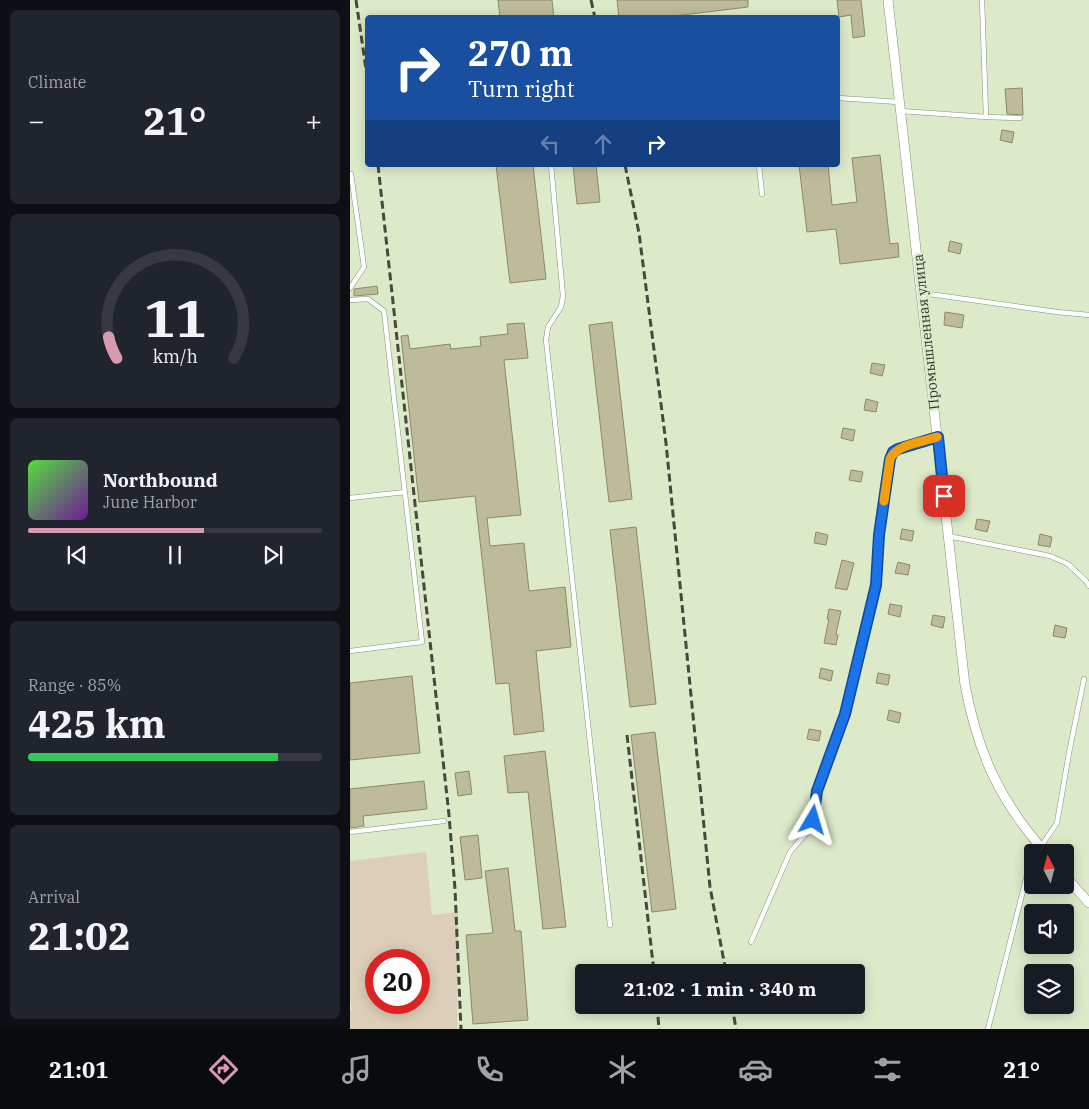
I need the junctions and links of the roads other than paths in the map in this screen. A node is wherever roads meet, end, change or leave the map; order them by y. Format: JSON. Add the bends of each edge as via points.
{"nodes":[{"id":1,"x":888,"y":0,"type":"edge"},
{"id":2,"x":982,"y":0,"type":"edge"},
{"id":3,"x":840,"y":98,"type":"edge"},
{"id":4,"x":900,"y":106,"type":"junction"},
{"id":5,"x":986,"y":117,"type":"junction"},
{"id":6,"x":1020,"y":118,"type":"dead end"},
{"id":7,"x":551,"y":167,"type":"edge"},
{"id":8,"x":759,"y":167,"type":"edge"},
{"id":9,"x":351,"y":174,"type":"dead end"},
{"id":10,"x":762,"y":194,"type":"dead end"},
{"id":11,"x":350,"y":288,"type":"edge"},
{"id":12,"x":922,"y":293,"type":"junction"},
{"id":13,"x":350,"y":300,"type":"edge"},
{"id":14,"x":1089,"y":315,"type":"edge"},
{"id":15,"x":938,"y":437,"type":"junction"},
{"id":16,"x":405,"y":492,"type":"junction"},
{"id":17,"x":350,"y":498,"type":"edge"},
{"id":18,"x":948,"y":536,"type":"junction"},
{"id":19,"x":1089,"y":586,"type":"edge"},
{"id":20,"x":350,"y":650,"type":"edge"},
{"id":21,"x":1084,"y":679,"type":"dead end"},
{"id":22,"x":444,"y":821,"type":"dead end"},
{"id":23,"x":350,"y":832,"type":"edge"},
{"id":24,"x":1035,"y":844,"type":"edge"},
{"id":25,"x":1044,"y":844,"type":"edge"},
{"id":26,"x":1074,"y":886,"type":"edge"},
{"id":27,"x":1024,"y":887,"type":"edge"},
{"id":28,"x":1089,"y":903,"type":"edge"},
{"id":29,"x":610,"y":925,"type":"dead end"},
{"id":30,"x":751,"y":942,"type":"dead end"},
{"id":31,"x":988,"y":1029,"type":"edge"}],
"edges":[{"from":1,"to":4,"type":"street","name":"Промышленная улица"},
{"from":2,"to":5,"type":"lane"},
{"from":3,"to":4,"type":"lane"},
{"from":4,"to":5,"type":"lane"},
{"from":4,"to":12,"type":"street","name":"Промышленная улица"},
{"from":5,"to":6,"type":"lane"},
{"from":7,"to":29,"type":"lane","via":[[563,296],[546,340]]},
{"from":8,"to":10,"type":"lane"},
{"from":9,"to":11,"type":"lane","via":[[364,267]]},
{"from":12,"to":14,"type":"lane"},
{"from":12,"to":15,"type":"street","name":"Промышленная улица"},
{"from":13,"to":16,"type":"lane","via":[[368,299],[384,311]]},
{"from":15,"to":18,"type":"street","name":"Промышленная улица"},
{"from":15,"to":30,"type":"lane","via":[[898,449],[890,459],[879,535],[876,585],[845,714],[817,791],[809,830],[790,852]]},
{"from":16,"to":17,"type":"lane"},
{"from":16,"to":20,"type":"lane","via":[[422,642]]},
{"from":18,"to":19,"type":"lane","via":[[1050,556],[1068,564]]},
{"from":18,"to":24,"type":"street","name":"Промышленная улица","via":[[972,720],[997,786]]},
{"from":21,"to":25,"type":"lane","via":[[1058,823]]},
{"from":22,"to":23,"type":"lane"},
{"from":26,"to":28,"type":"street"},
{"from":27,"to":31,"type":"lane"}]}
